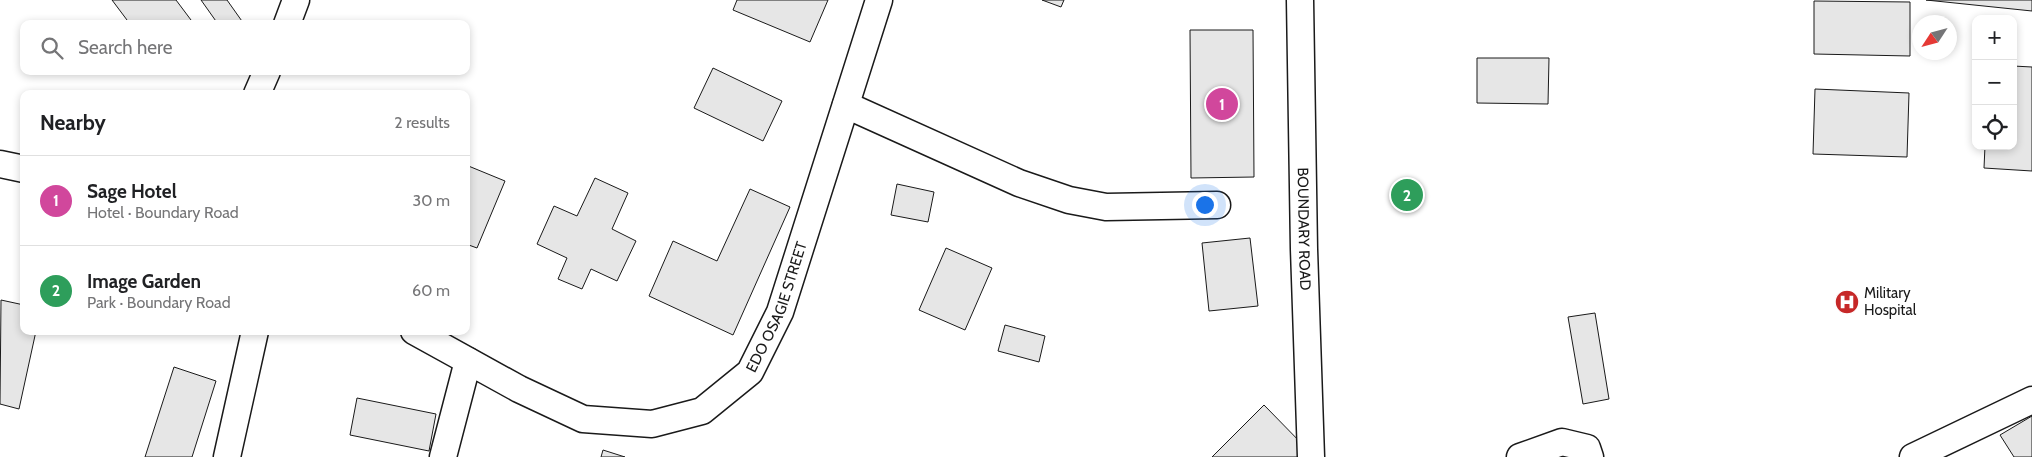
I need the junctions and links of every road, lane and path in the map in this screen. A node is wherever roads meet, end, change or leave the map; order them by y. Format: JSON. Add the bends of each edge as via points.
{"nodes":[{"id":1,"x":296,"y":0,"type":"edge"},
{"id":2,"x":879,"y":0,"type":"edge"},
{"id":3,"x":1300,"y":0,"type":"edge"},
{"id":4,"x":288,"y":20,"type":"edge"},
{"id":5,"x":265,"y":75,"type":"edge"},
{"id":6,"x":260,"y":90,"type":"edge"},
{"id":7,"x":846,"y":105,"type":"junction"},
{"id":8,"x":0,"y":164,"type":"edge"},
{"id":9,"x":20,"y":168,"type":"edge"},
{"id":10,"x":1217,"y":205,"type":"dead end"},
{"id":11,"x":254,"y":335,"type":"edge"},
{"id":12,"x":421,"y":335,"type":"edge"},
{"id":13,"x":468,"y":361,"type":"junction"},
{"id":14,"x":2032,"y":400,"type":"edge"},
{"id":15,"x":227,"y":457,"type":"edge"},
{"id":16,"x":443,"y":457,"type":"edge"},
{"id":17,"x":1311,"y":457,"type":"edge"},
{"id":18,"x":1520,"y":457,"type":"edge"},
{"id":19,"x":1590,"y":457,"type":"edge"},
{"id":20,"x":1913,"y":457,"type":"edge"}],
"edges":[{"from":1,"to":4,"type":"street"},
{"from":2,"to":7,"type":"street","name":"EDO OSAGIE STREET"},
{"from":3,"to":17,"type":"street","name":"BOUNDARY ROAD"},
{"from":5,"to":6,"type":"street"},
{"from":7,"to":10,"type":"street","via":[[1019,183],[1068,200],[1106,207]]},
{"from":7,"to":13,"type":"street","name":"EDO OSAGIE STREET","via":[[780,312],[750,372],[702,411],[652,424],[583,419]]},
{"from":8,"to":9,"type":"street"},
{"from":11,"to":15,"type":"street"},
{"from":12,"to":13,"type":"street","name":"EDO OSAGIE STREET"},
{"from":13,"to":16,"type":"street"},
{"from":14,"to":20,"type":"street"},
{"from":18,"to":19,"type":"street","via":[[1562,442],[1587,448]]}]}
